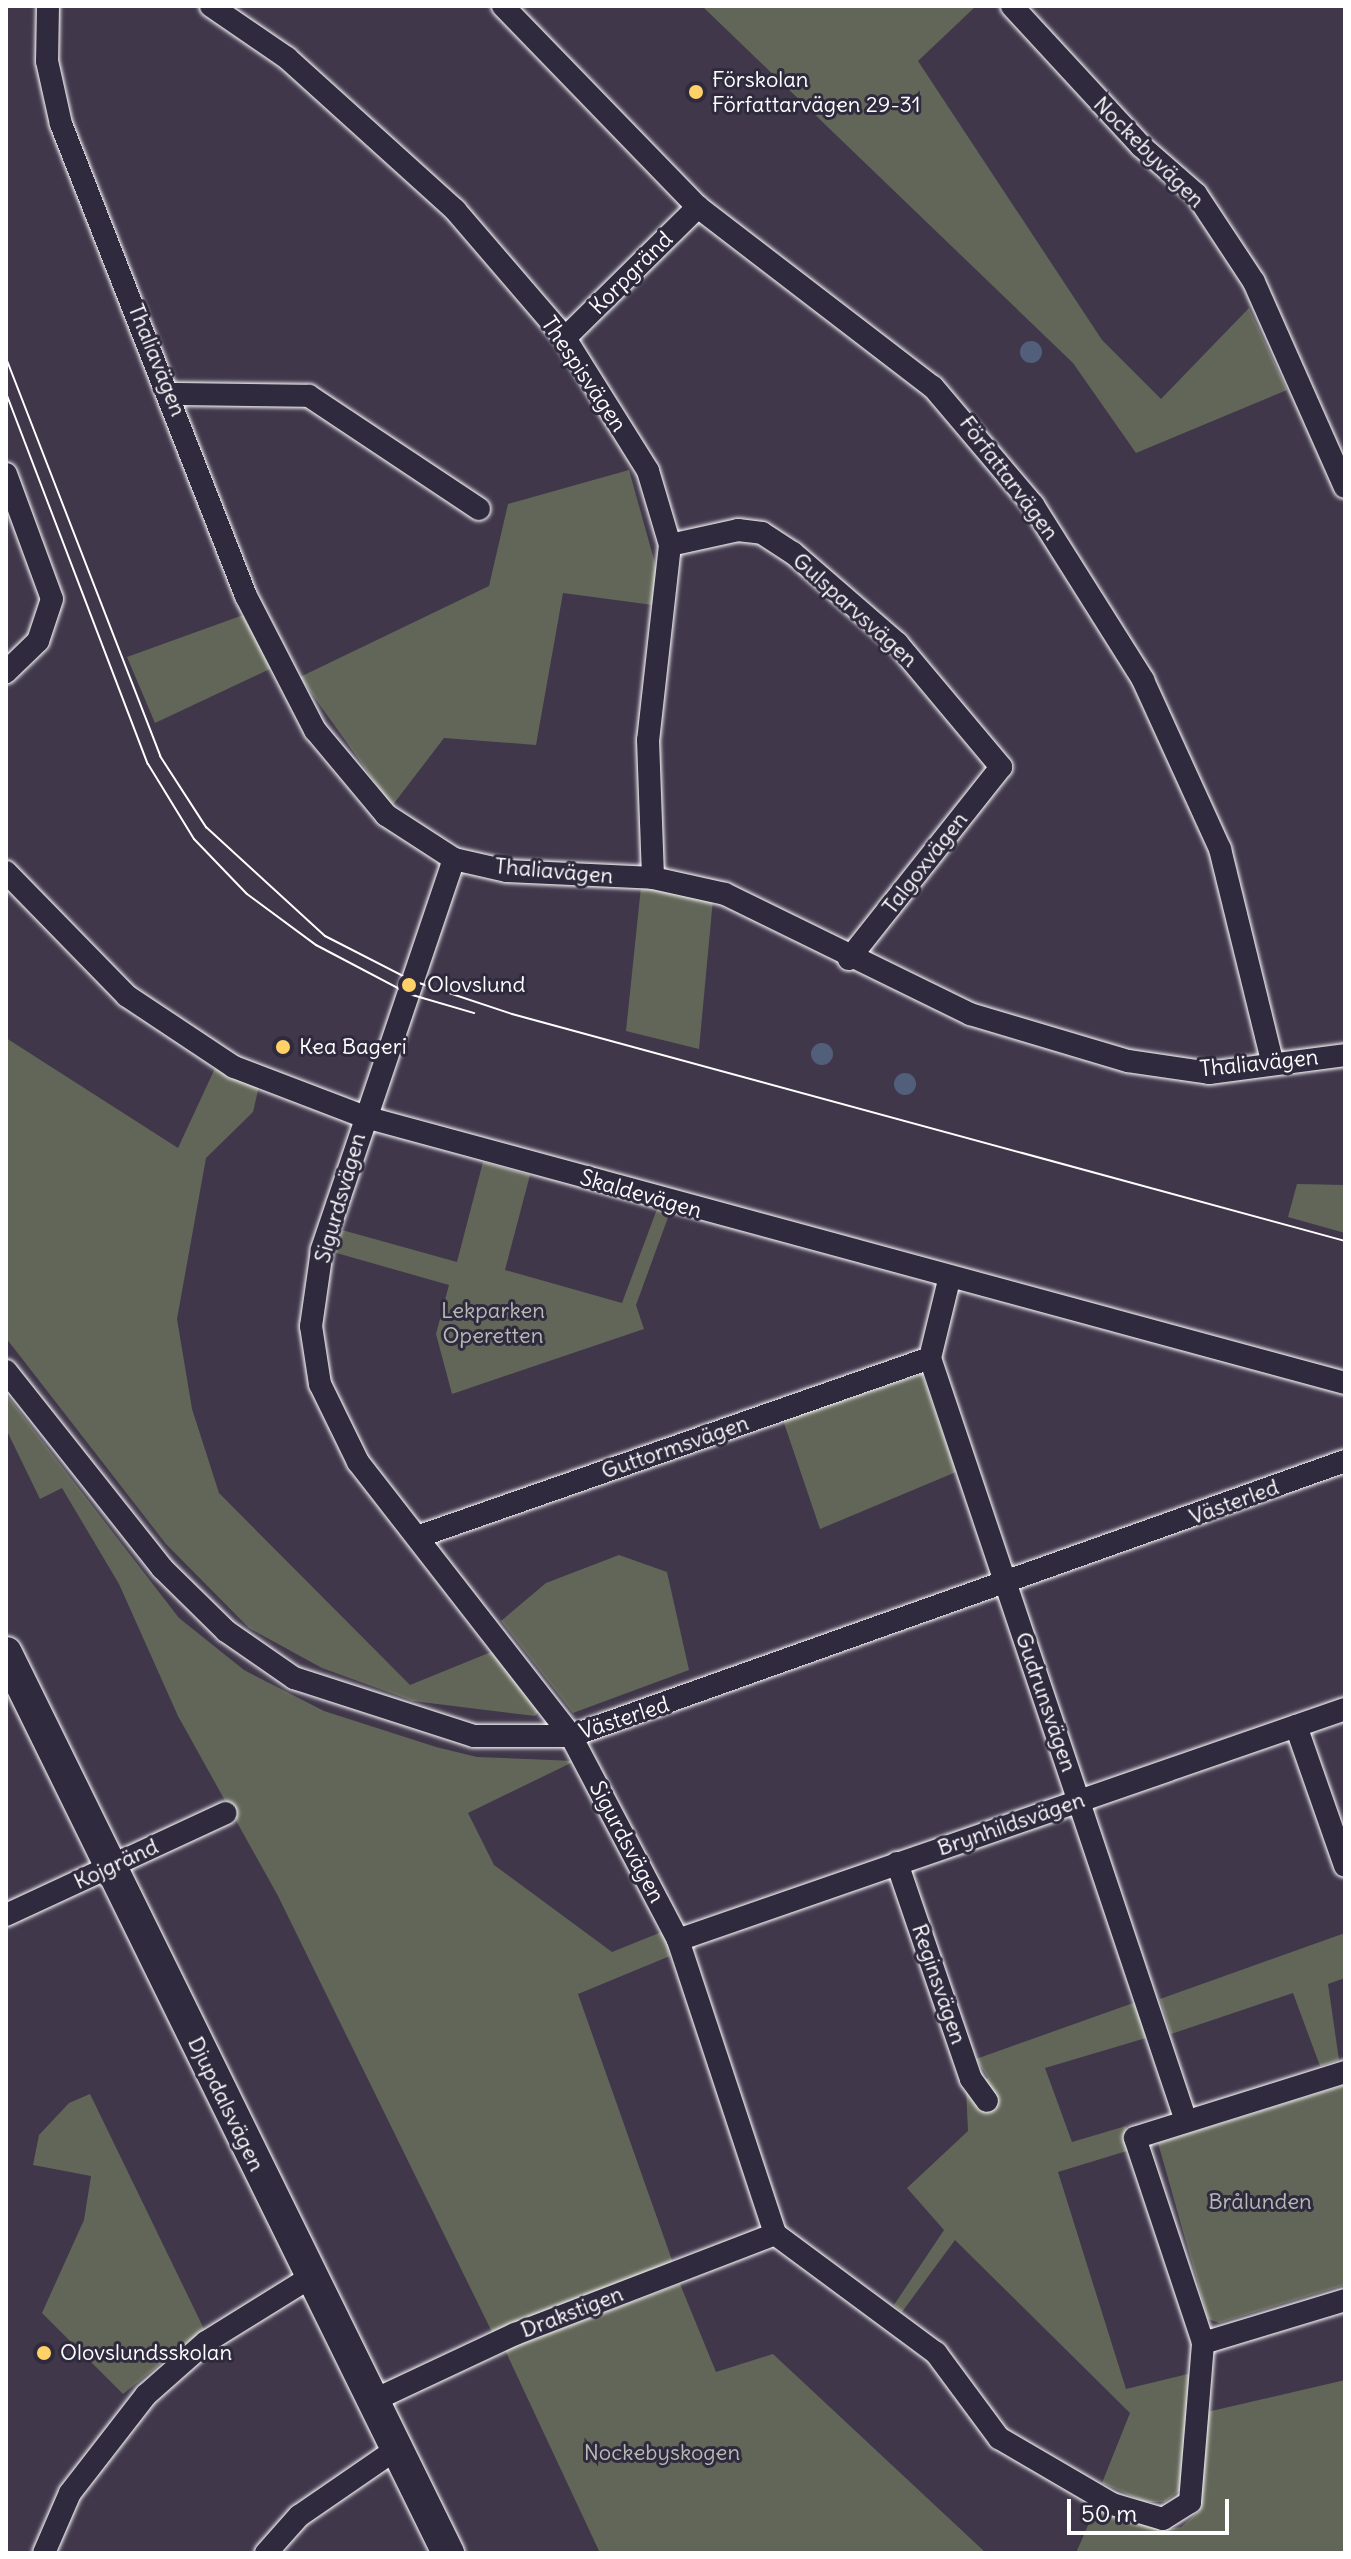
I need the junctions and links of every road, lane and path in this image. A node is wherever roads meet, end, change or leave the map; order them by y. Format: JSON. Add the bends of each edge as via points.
{"nodes":[{"id":1,"x":48,"y":6,"type":"edge"},
{"id":2,"x":211,"y":6,"type":"edge"},
{"id":3,"x":503,"y":6,"type":"edge"},
{"id":4,"x":1012,"y":6,"type":"edge"},
{"id":5,"x":698,"y":207,"type":"junction"},
{"id":6,"x":565,"y":338,"type":"junction"},
{"id":7,"x":172,"y":394,"type":"junction"},
{"id":8,"x":6,"y":474,"type":"edge"},
{"id":9,"x":1345,"y":487,"type":"edge"},
{"id":10,"x":479,"y":509,"type":"dead end"},
{"id":11,"x":670,"y":545,"type":"junction"},
{"id":12,"x":6,"y":672,"type":"edge"},
{"id":13,"x":1001,"y":767,"type":"joint"},
{"id":14,"x":454,"y":859,"type":"junction"},
{"id":15,"x":6,"y":872,"type":"edge"},
{"id":16,"x":653,"y":878,"type":"junction"},
{"id":17,"x":849,"y":959,"type":"junction"},
{"id":18,"x":1345,"y":1055,"type":"edge"},
{"id":19,"x":1272,"y":1061,"type":"junction"},
{"id":20,"x":365,"y":1117,"type":"junction"},
{"id":21,"x":949,"y":1280,"type":"junction"},
{"id":22,"x":930,"y":1358,"type":"junction"},
{"id":23,"x":6,"y":1371,"type":"edge"},
{"id":24,"x":1345,"y":1383,"type":"edge"},
{"id":25,"x":1345,"y":1461,"type":"edge"},
{"id":26,"x":420,"y":1536,"type":"junction"},
{"id":27,"x":1007,"y":1585,"type":"junction"},
{"id":28,"x":6,"y":1653,"type":"edge"},
{"id":29,"x":1345,"y":1709,"type":"edge"},
{"id":30,"x":1296,"y":1726,"type":"junction"},
{"id":31,"x":571,"y":1736,"type":"junction"},
{"id":32,"x":1079,"y":1800,"type":"junction"},
{"id":33,"x":226,"y":1813,"type":"dead end"},
{"id":34,"x":897,"y":1863,"type":"junction"},
{"id":35,"x":1345,"y":1866,"type":"edge"},
{"id":36,"x":110,"y":1867,"type":"junction"},
{"id":37,"x":6,"y":1915,"type":"edge"},
{"id":38,"x":678,"y":1940,"type":"junction"},
{"id":39,"x":1345,"y":2072,"type":"edge"},
{"id":40,"x":987,"y":2101,"type":"dead end"},
{"id":41,"x":1186,"y":2121,"type":"junction"},
{"id":42,"x":775,"y":2234,"type":"junction"},
{"id":43,"x":311,"y":2277,"type":"junction"},
{"id":44,"x":1345,"y":2300,"type":"edge"},
{"id":45,"x":1203,"y":2343,"type":"junction"},
{"id":46,"x":372,"y":2401,"type":"junction"},
{"id":47,"x":395,"y":2450,"type":"junction"},
{"id":48,"x":44,"y":2553,"type":"edge"},
{"id":49,"x":266,"y":2553,"type":"edge"},
{"id":50,"x":448,"y":2553,"type":"edge"}],
"edges":[{"from":1,"to":7,"type":"street","name":"Thaliavägen","via":[[47,61],[61,124]]},
{"from":2,"to":6,"type":"street","name":"Thespisvägen","via":[[287,58],[455,210]]},
{"from":3,"to":5,"type":"street","name":"Författarvägen"},
{"from":4,"to":9,"type":"street","name":"Nockebyvägen","via":[[1141,146],[1196,194],[1254,282]]},
{"from":5,"to":6,"type":"street","name":"Korpgränd"},
{"from":5,"to":19,"type":"street","name":"Författarvägen","via":[[933,387],[1033,505],[1143,680],[1220,849]]},
{"from":6,"to":11,"type":"street","name":"Thespisvägen","via":[[648,471]]},
{"from":7,"to":10,"type":"street","via":[[309,396]]},
{"from":7,"to":14,"type":"street","name":"Thaliavägen","via":[[246,596],[315,730],[386,815]]},
{"from":8,"to":12,"type":"street","via":[[52,599],[38,641]]},
{"from":11,"to":13,"type":"street","name":"Gulsparvsvägen","via":[[738,530],[762,533],[793,553],[897,643]]},
{"from":11,"to":16,"type":"street","name":"Thespisvägen","via":[[648,740]]},
{"from":13,"to":17,"type":"street","name":"Talgoxvägen"},
{"from":14,"to":16,"type":"street","name":"Thaliavägen","via":[[507,871]]},
{"from":14,"to":20,"type":"street","name":"Sigurdsvägen"},
{"from":15,"to":20,"type":"street","name":"Skaldevägen","via":[[127,996],[234,1067]]},
{"from":16,"to":17,"type":"street","name":"Thaliavägen","via":[[725,894]]},
{"from":17,"to":19,"type":"street","name":"Thaliavägen","via":[[970,1014],[1128,1061],[1209,1073]]},
{"from":18,"to":19,"type":"street","name":"Thaliavägen"},
{"from":20,"to":21,"type":"street","name":"Skaldevägen"},
{"from":20,"to":26,"type":"street","name":"Sigurdsvägen","via":[[322,1250],[311,1326],[320,1384],[358,1462]]},
{"from":21,"to":22,"type":"street"},
{"from":21,"to":24,"type":"street","name":"Skaldevägen"},
{"from":22,"to":26,"type":"street","name":"Guttormsvägen"},
{"from":22,"to":27,"type":"street","name":"Gudrunsvägen"},
{"from":23,"to":31,"type":"street","name":"Västerled","via":[[162,1568],[226,1631],[294,1678],[474,1736]]},
{"from":25,"to":27,"type":"street","name":"Västerled"},
{"from":26,"to":31,"type":"street","name":"Sigurdsvägen"},
{"from":27,"to":31,"type":"street","name":"Västerled"},
{"from":27,"to":32,"type":"street","name":"Gudrunsvägen"},
{"from":28,"to":36,"type":"street","name":"Djupdalsvägen"},
{"from":29,"to":30,"type":"street","name":"Brynhildsvägen"},
{"from":30,"to":32,"type":"street","name":"Brynhildsvägen"},
{"from":30,"to":35,"type":"street"},
{"from":31,"to":38,"type":"street","name":"Sigurdsvägen"},
{"from":32,"to":34,"type":"street","name":"Brynhildsvägen"},
{"from":32,"to":41,"type":"street","name":"Gudrunsvägen"},
{"from":33,"to":36,"type":"street","name":"Kojgränd"},
{"from":34,"to":38,"type":"street","name":"Brynhildsvägen"},
{"from":34,"to":40,"type":"street","name":"Reginsvägen","via":[[971,2079]]},
{"from":36,"to":37,"type":"street","name":"Kojgränd"},
{"from":36,"to":43,"type":"street","name":"Djupdalsvägen"},
{"from":38,"to":42,"type":"street","name":"Sigurdsvägen"},
{"from":39,"to":41,"type":"street"},
{"from":41,"to":45,"type":"street","via":[[1135,2138]]},
{"from":42,"to":45,"type":"street","via":[[936,2353],[999,2438],[1086,2491],[1163,2519],[1190,2502]]},
{"from":42,"to":46,"type":"street","name":"Drakstigen","via":[[515,2334]]},
{"from":43,"to":46,"type":"street","name":"Djupdalsvägen"},
{"from":43,"to":48,"type":"street","via":[[206,2342],[146,2395],[70,2493]]},
{"from":44,"to":45,"type":"street"},
{"from":46,"to":47,"type":"street","name":"Djupdalsvägen"},
{"from":47,"to":49,"type":"street","via":[[299,2516]]},
{"from":47,"to":50,"type":"street","name":"Djupdalsvägen"}]}
